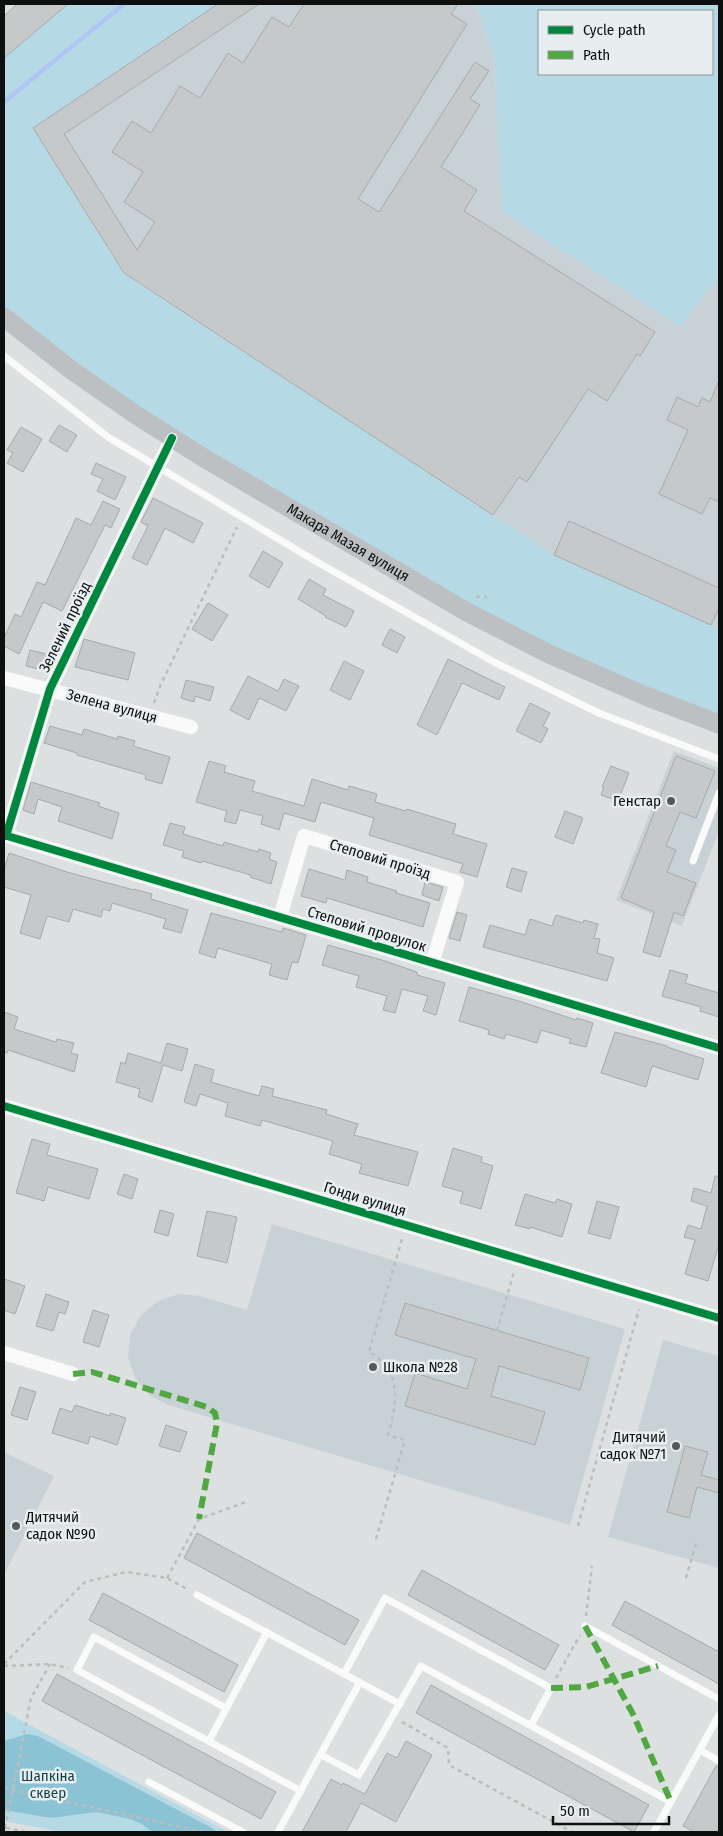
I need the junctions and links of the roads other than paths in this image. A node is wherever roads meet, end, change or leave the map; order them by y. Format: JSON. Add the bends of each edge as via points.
{"nodes":[{"id":1,"x":4,"y":317,"type":"edge"},
{"id":2,"x":4,"y":356,"type":"edge"},
{"id":3,"x":172,"y":438,"type":"junction"},
{"id":4,"x":158,"y":467,"type":"junction"},
{"id":5,"x":4,"y":678,"type":"edge"},
{"id":6,"x":50,"y":689,"type":"junction"},
{"id":7,"x":719,"y":724,"type":"edge"},
{"id":8,"x":190,"y":727,"type":"dead end"},
{"id":9,"x":719,"y":759,"type":"edge"},
{"id":10,"x":719,"y":793,"type":"edge"},
{"id":11,"x":5,"y":836,"type":"edge"},
{"id":12,"x":693,"y":861,"type":"dead end"},
{"id":13,"x":280,"y":917,"type":"junction"},
{"id":14,"x":432,"y":963,"type":"junction"},
{"id":15,"x":719,"y":1048,"type":"edge"},
{"id":16,"x":4,"y":1106,"type":"edge"},
{"id":17,"x":719,"y":1318,"type":"edge"},
{"id":18,"x":4,"y":1353,"type":"edge"},
{"id":19,"x":73,"y":1374,"type":"dead end"},
{"id":20,"x":198,"y":1595,"type":"road end"},
{"id":21,"x":585,"y":1626,"type":"road end"},
{"id":22,"x":267,"y":1632,"type":"junction"},
{"id":23,"x":344,"y":1674,"type":"junction"},
{"id":24,"x":360,"y":1682,"type":"junction"},
{"id":25,"x":719,"y":1699,"type":"edge"},
{"id":26,"x":400,"y":1704,"type":"junction"},
{"id":27,"x":226,"y":1708,"type":"junction"},
{"id":28,"x":719,"y":1716,"type":"edge"},
{"id":29,"x":530,"y":1726,"type":"junction"},
{"id":30,"x":209,"y":1741,"type":"junction"},
{"id":31,"x":700,"y":1750,"type":"junction"},
{"id":32,"x":321,"y":1755,"type":"junction"},
{"id":33,"x":719,"y":1762,"type":"edge"},
{"id":34,"x":149,"y":1782,"type":"dead end"},
{"id":35,"x":301,"y":1791,"type":"junction"},
{"id":36,"x":670,"y":1802,"type":"junction"},
{"id":37,"x":243,"y":1832,"type":"edge"},
{"id":38,"x":278,"y":1832,"type":"edge"},
{"id":39,"x":654,"y":1832,"type":"edge"}],
"edges":[{"from":1,"to":3,"type":"main road","name":"Макара Мазая вулиця","via":[[70,369]]},
{"from":2,"to":4,"type":"lane","via":[[108,437]]},
{"from":3,"to":4,"type":"street","name":"Зелений проїзд"},
{"from":3,"to":7,"type":"main road","name":"Макара Мазая вулиця","via":[[477,618],[549,654]]},
{"from":4,"to":6,"type":"street","name":"Зелений проїзд"},
{"from":4,"to":9,"type":"lane","via":[[494,662],[599,713]]},
{"from":5,"to":6,"type":"street","name":"Зелена вулиця"},
{"from":6,"to":8,"type":"street","name":"Зелена вулиця"},
{"from":6,"to":11,"type":"street","name":"Зелений проїзд"},
{"from":10,"to":12,"type":"lane"},
{"from":11,"to":13,"type":"street","name":"Степовий провулок"},
{"from":13,"to":14,"type":"street","name":"Степовий провулок"},
{"from":13,"to":14,"type":"street","name":"Степовий проїзд","via":[[304,836],[456,882]]},
{"from":14,"to":15,"type":"street","name":"Степовий провулок"},
{"from":16,"to":17,"type":"street","name":"Гонди вулиця"},
{"from":18,"to":19,"type":"street"},
{"from":20,"to":22,"type":"lane"},
{"from":21,"to":25,"type":"lane"},
{"from":22,"to":23,"type":"lane"},
{"from":22,"to":27,"type":"lane"},
{"from":23,"to":24,"type":"lane"},
{"from":23,"to":29,"type":"lane","via":[[385,1598],[551,1688]]},
{"from":24,"to":26,"type":"lane"},
{"from":24,"to":32,"type":"lane"},
{"from":26,"to":29,"type":"lane","via":[[421,1666]]},
{"from":26,"to":32,"type":"lane","via":[[359,1775]]},
{"from":27,"to":30,"type":"lane"},
{"from":27,"to":30,"type":"lane","via":[[94,1638],[77,1670]]},
{"from":28,"to":31,"type":"lane"},
{"from":29,"to":36,"type":"lane"},
{"from":30,"to":35,"type":"lane"},
{"from":31,"to":33,"type":"lane"},
{"from":31,"to":36,"type":"lane"},
{"from":32,"to":35,"type":"lane"},
{"from":34,"to":37,"type":"lane"},
{"from":35,"to":38,"type":"lane"},
{"from":36,"to":39,"type":"lane"}]}
